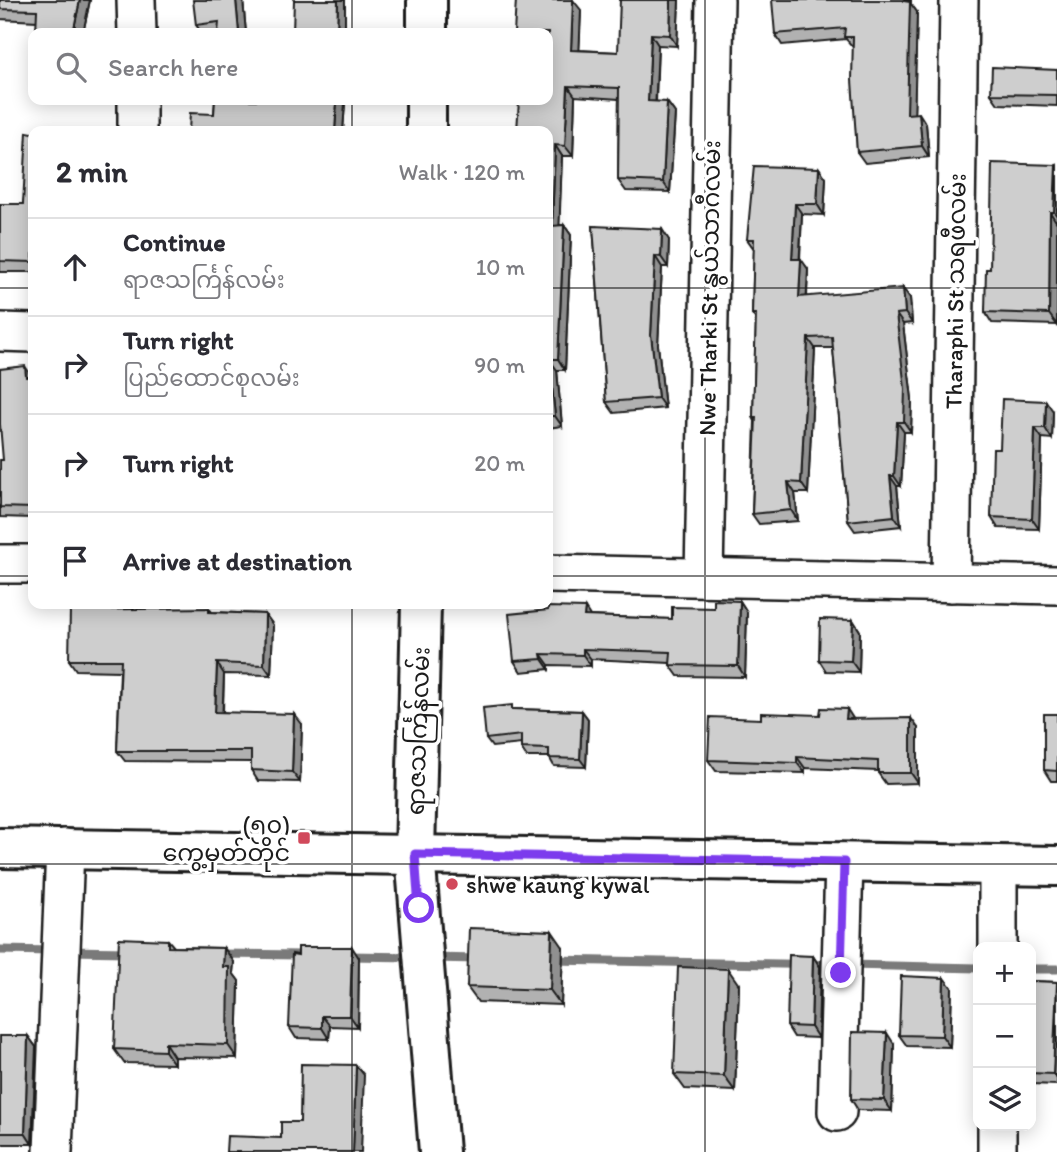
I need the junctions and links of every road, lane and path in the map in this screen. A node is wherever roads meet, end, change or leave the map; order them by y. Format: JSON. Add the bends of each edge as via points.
{"nodes":[{"id":1,"x":136,"y":0,"type":"edge"},
{"id":2,"x":427,"y":0,"type":"edge"},
{"id":3,"x":715,"y":0,"type":"edge"},
{"id":4,"x":959,"y":0,"type":"edge"},
{"id":5,"x":137,"y":28,"type":"edge"},
{"id":6,"x":427,"y":28,"type":"edge"},
{"id":7,"x":137,"y":105,"type":"edge"},
{"id":8,"x":426,"y":105,"type":"edge"},
{"id":9,"x":137,"y":126,"type":"edge"},
{"id":10,"x":426,"y":126,"type":"edge"},
{"id":11,"x":0,"y":332,"type":"edge"},
{"id":12,"x":28,"y":333,"type":"edge"},
{"id":13,"x":0,"y":564,"type":"edge"},
{"id":14,"x":28,"y":564,"type":"edge"},
{"id":15,"x":553,"y":573,"type":"edge"},
{"id":16,"x":704,"y":577,"type":"junction"},
{"id":17,"x":951,"y":583,"type":"junction"},
{"id":18,"x":1057,"y":585,"type":"edge"},
{"id":19,"x":421,"y":609,"type":"edge"},
{"id":20,"x":0,"y":848,"type":"edge"},
{"id":21,"x":65,"y":848,"type":"junction"},
{"id":22,"x":415,"y":854,"type":"junction"},
{"id":23,"x":844,"y":862,"type":"junction"},
{"id":24,"x":998,"y":865,"type":"junction"},
{"id":25,"x":1057,"y":866,"type":"edge"},
{"id":26,"x":998,"y":942,"type":"edge"},
{"id":27,"x":836,"y":1112,"type":"dead end"},
{"id":28,"x":997,"y":1131,"type":"edge"},
{"id":29,"x":53,"y":1152,"type":"edge"},
{"id":30,"x":439,"y":1152,"type":"edge"},
{"id":31,"x":997,"y":1152,"type":"edge"}],
"edges":[{"from":1,"to":5,"type":"street"},
{"from":2,"to":6,"type":"main road"},
{"from":3,"to":16,"type":"street","name":"Nwe Tharki St နွယ်သာဂီလမ်း"},
{"from":4,"to":17,"type":"street","name":"Tharaphi St သရဖီလမ်း"},
{"from":7,"to":9,"type":"street"},
{"from":8,"to":10,"type":"main road"},
{"from":11,"to":12,"type":"street"},
{"from":13,"to":14,"type":"street"},
{"from":15,"to":16,"type":"street"},
{"from":16,"to":17,"type":"street"},
{"from":17,"to":18,"type":"street"},
{"from":19,"to":22,"type":"main road","name":"ရာဇသင်္ကြန်လမ်း"},
{"from":20,"to":21,"type":"main road"},
{"from":21,"to":22,"type":"main road"},
{"from":21,"to":29,"type":"street"},
{"from":22,"to":23,"type":"main road"},
{"from":22,"to":30,"type":"main road","name":"ရာဇသင်္ကြန်လမ်း"},
{"from":23,"to":24,"type":"main road"},
{"from":23,"to":27,"type":"street"},
{"from":24,"to":25,"type":"main road"},
{"from":24,"to":26,"type":"street"},
{"from":28,"to":31,"type":"street"}]}
